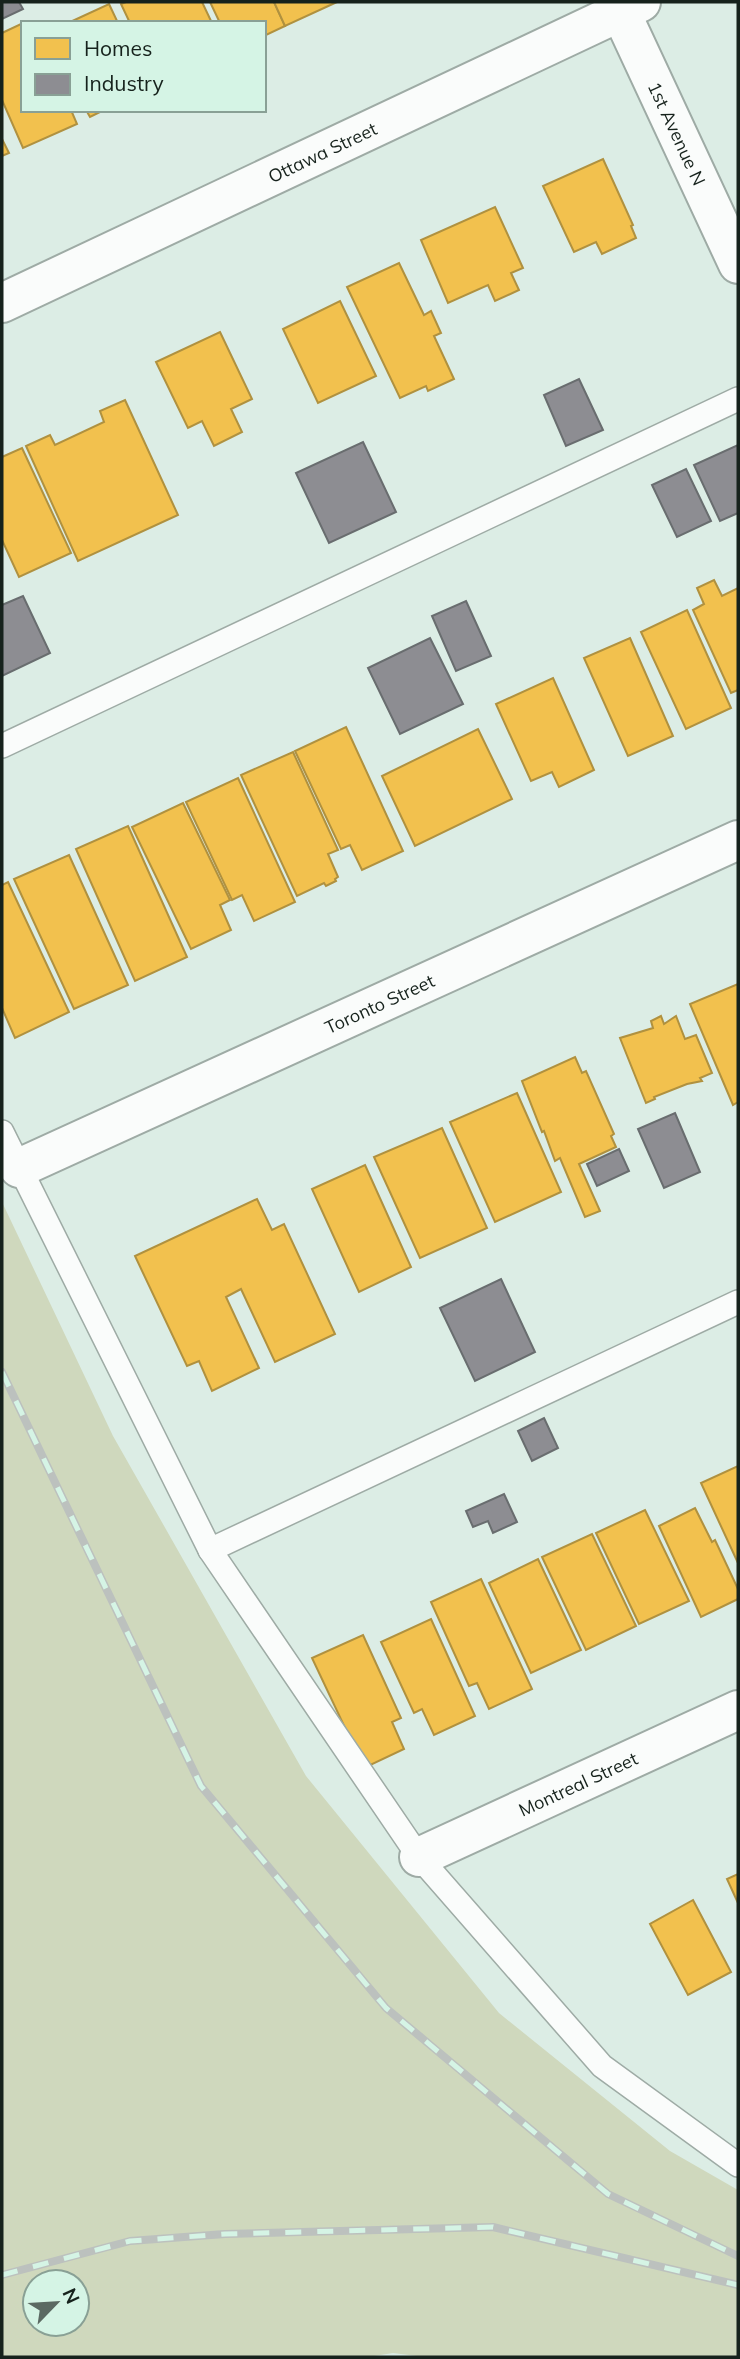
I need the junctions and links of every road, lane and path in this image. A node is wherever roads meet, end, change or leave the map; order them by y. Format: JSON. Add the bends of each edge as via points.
{"nodes":[{"id":1,"x":626,"y":5,"type":"edge"},
{"id":2,"x":738,"y":264,"type":"edge"},
{"id":3,"x":2,"y":303,"type":"edge"},
{"id":4,"x":738,"y":399,"type":"edge"},
{"id":5,"x":2,"y":746,"type":"edge"},
{"id":6,"x":738,"y":840,"type":"edge"},
{"id":7,"x":2,"y":1132,"type":"edge"},
{"id":8,"x":19,"y":1168,"type":"junction"},
{"id":9,"x":738,"y":1301,"type":"edge"},
{"id":10,"x":210,"y":1550,"type":"junction"},
{"id":11,"x":738,"y":1710,"type":"edge"},
{"id":12,"x":419,"y":1857,"type":"junction"},
{"id":13,"x":738,"y":2165,"type":"edge"}],
"edges":[{"from":1,"to":2,"type":"street","name":"1st Avenue N"},
{"from":1,"to":3,"type":"street","name":"Ottawa Street"},
{"from":4,"to":5,"type":"lane"},
{"from":6,"to":8,"type":"street","name":"Toronto Street"},
{"from":7,"to":8,"type":"lane"},
{"from":8,"to":10,"type":"lane"},
{"from":9,"to":10,"type":"lane"},
{"from":10,"to":12,"type":"lane"},
{"from":11,"to":12,"type":"street","name":"Montreal Street"},
{"from":12,"to":13,"type":"lane","via":[[602,2066]]}]}
